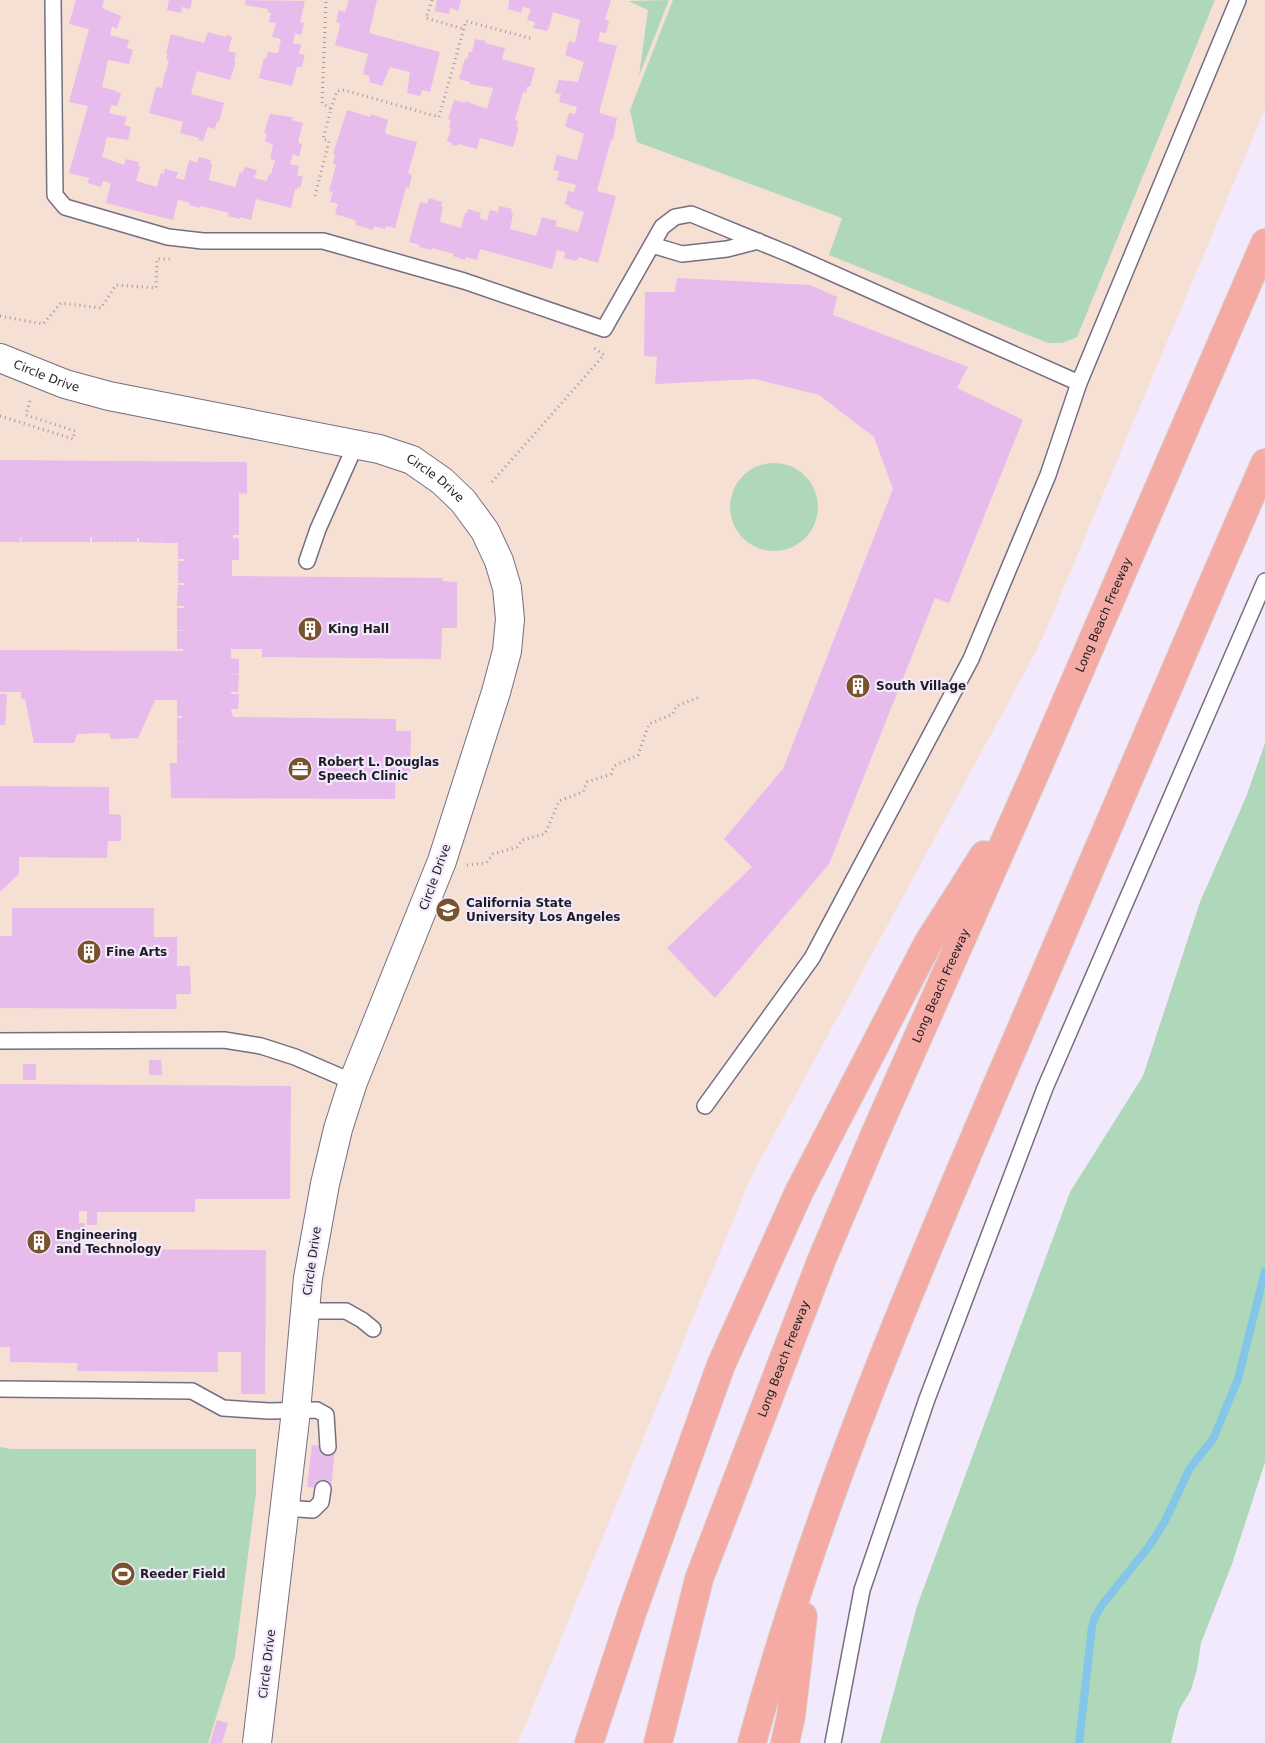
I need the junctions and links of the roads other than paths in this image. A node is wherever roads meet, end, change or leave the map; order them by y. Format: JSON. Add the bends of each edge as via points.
{"nodes":[{"id":1,"x":53,"y":0,"type":"edge"},
{"id":2,"x":1238,"y":0,"type":"edge"},
{"id":3,"x":758,"y":242,"type":"junction"},
{"id":4,"x":1265,"y":243,"type":"edge"},
{"id":5,"x":652,"y":245,"type":"junction"},
{"id":6,"x":0,"y":358,"type":"edge"},
{"id":7,"x":1079,"y":383,"type":"junction"},
{"id":8,"x":356,"y":444,"type":"junction"},
{"id":9,"x":1265,"y":463,"type":"edge"},
{"id":10,"x":307,"y":561,"type":"dead end"},
{"id":11,"x":1265,"y":581,"type":"edge"},
{"id":12,"x":1033,"y":778,"type":"junction"},
{"id":13,"x":0,"y":1041,"type":"edge"},
{"id":14,"x":353,"y":1082,"type":"junction"},
{"id":15,"x":705,"y":1106,"type":"dead end"},
{"id":16,"x":306,"y":1310,"type":"junction"},
{"id":17,"x":373,"y":1329,"type":"dead end"},
{"id":18,"x":0,"y":1389,"type":"edge"},
{"id":19,"x":296,"y":1411,"type":"junction"},
{"id":20,"x":328,"y":1447,"type":"dead end"},
{"id":21,"x":323,"y":1488,"type":"dead end"},
{"id":22,"x":285,"y":1508,"type":"junction"},
{"id":23,"x":811,"y":1549,"type":"junction"},
{"id":24,"x":699,"y":1579,"type":"junction"},
{"id":25,"x":633,"y":1610,"type":"junction"},
{"id":26,"x":257,"y":1743,"type":"edge"},
{"id":27,"x":572,"y":1743,"type":"edge"},
{"id":28,"x":589,"y":1743,"type":"edge"},
{"id":29,"x":640,"y":1743,"type":"edge"},
{"id":30,"x":658,"y":1743,"type":"edge"},
{"id":31,"x":752,"y":1743,"type":"edge"},
{"id":32,"x":785,"y":1743,"type":"edge"},
{"id":33,"x":832,"y":1743,"type":"edge"}],
"edges":[{"from":1,"to":5,"type":"lane","via":[[55,195],[65,206],[168,237],[203,241],[323,241],[464,281],[604,329]]},
{"from":2,"to":7,"type":"lane"},
{"from":3,"to":5,"type":"lane","via":[[682,254]]},
{"from":3,"to":5,"type":"lane","via":[[690,214],[675,217],[662,227]]},
{"from":3,"to":7,"type":"lane"},
{"from":4,"to":12,"type":"highway","name":"Long Beach Freeway"},
{"from":6,"to":8,"type":"street","name":"Circle Drive","via":[[65,384],[109,396]]},
{"from":7,"to":15,"type":"lane","via":[[1048,475],[971,659],[812,958]]},
{"from":8,"to":10,"type":"lane"},
{"from":8,"to":14,"type":"street","name":"Circle Drive","via":[[412,460],[463,501],[485,531],[499,561],[507,588],[510,619],[507,652],[496,692],[442,861]]},
{"from":9,"to":23,"type":"highway","via":[[980,1123],[876,1372]]},
{"from":11,"to":33,"type":"lane","via":[[1045,1088],[927,1398],[862,1590]]},
{"from":12,"to":24,"type":"highway","name":"Long Beach Freeway","via":[[822,1259]]},
{"from":12,"to":25,"type":"highway","via":[[928,943],[798,1192],[720,1365]]},
{"from":13,"to":14,"type":"lane","via":[[224,1040],[261,1046],[295,1057]]},
{"from":14,"to":16,"type":"street","name":"Circle Drive","via":[[325,1184],[308,1278]]},
{"from":16,"to":17,"type":"lane","via":[[346,1311]]},
{"from":16,"to":19,"type":"street","name":"Circle Drive"},
{"from":18,"to":19,"type":"lane","via":[[192,1391],[223,1408]]},
{"from":19,"to":20,"type":"lane","via":[[317,1410],[326,1415]]},
{"from":19,"to":22,"type":"street","name":"Circle Drive"},
{"from":21,"to":22,"type":"lane","via":[[321,1502],[313,1510]]},
{"from":22,"to":26,"type":"street","name":"Circle Drive"},
{"from":23,"to":31,"type":"highway"},
{"from":23,"to":32,"type":"highway"},
{"from":24,"to":29,"type":"highway","via":[[649,1709]]},
{"from":24,"to":30,"type":"highway","name":"Long Beach Freeway"},
{"from":25,"to":27,"type":"highway"},
{"from":25,"to":28,"type":"highway"}]}
